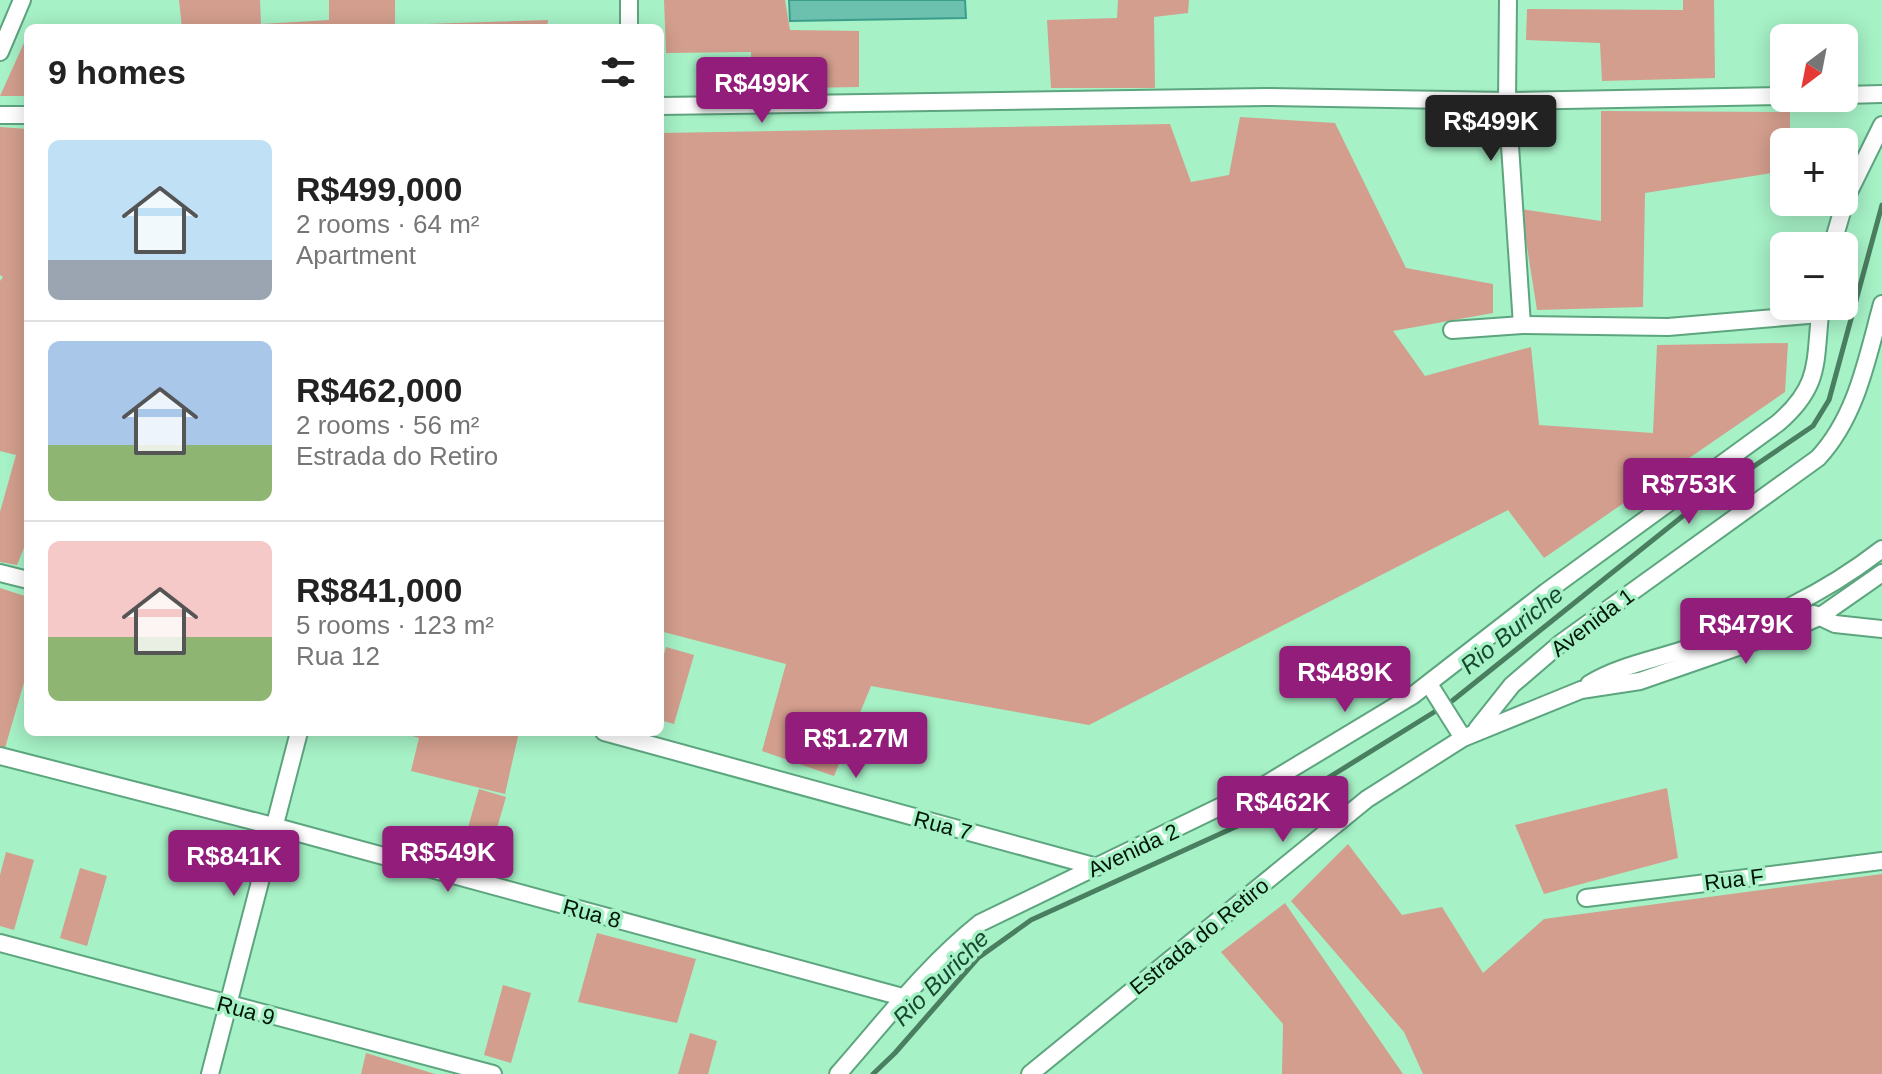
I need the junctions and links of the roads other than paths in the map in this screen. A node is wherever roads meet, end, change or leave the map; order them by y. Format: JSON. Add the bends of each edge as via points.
{"nodes":[{"id":1,"x":22,"y":0,"type":"edge"},
{"id":2,"x":629,"y":0,"type":"edge"},
{"id":3,"x":1508,"y":0,"type":"edge"},
{"id":4,"x":629,"y":24,"type":"edge"},
{"id":5,"x":0,"y":52,"type":"edge"},
{"id":6,"x":1882,"y":94,"type":"edge"},
{"id":7,"x":1858,"y":95,"type":"edge"},
{"id":8,"x":1770,"y":96,"type":"edge"},
{"id":9,"x":1507,"y":101,"type":"junction"},
{"id":10,"x":664,"y":106,"type":"edge"},
{"id":11,"x":0,"y":115,"type":"edge"},
{"id":12,"x":24,"y":115,"type":"edge"},
{"id":13,"x":1882,"y":125,"type":"edge"},
{"id":14,"x":1836,"y":232,"type":"edge"},
{"id":15,"x":1882,"y":304,"type":"edge"},
{"id":16,"x":1770,"y":316,"type":"edge"},
{"id":17,"x":1819,"y":320,"type":"edge"},
{"id":18,"x":1522,"y":325,"type":"junction"},
{"id":19,"x":1452,"y":330,"type":"dead end"},
{"id":20,"x":1882,"y":549,"type":"edge"},
{"id":21,"x":0,"y":573,"type":"edge"},
{"id":22,"x":1882,"y":573,"type":"edge"},
{"id":23,"x":24,"y":577,"type":"edge"},
{"id":24,"x":1798,"y":605,"type":"junction"},
{"id":25,"x":1819,"y":617,"type":"junction"},
{"id":26,"x":1882,"y":629,"type":"edge"},
{"id":27,"x":1434,"y":690,"type":"junction"},
{"id":28,"x":1581,"y":690,"type":"junction"},
{"id":29,"x":1470,"y":734,"type":"junction"},
{"id":30,"x":298,"y":736,"type":"edge"},
{"id":31,"x":619,"y":736,"type":"edge"},
{"id":32,"x":0,"y":756,"type":"edge"},
{"id":33,"x":273,"y":826,"type":"junction"},
{"id":34,"x":1882,"y":861,"type":"edge"},
{"id":35,"x":1097,"y":867,"type":"junction"},
{"id":36,"x":1586,"y":898,"type":"dead end"},
{"id":37,"x":0,"y":943,"type":"edge"},
{"id":38,"x":906,"y":998,"type":"junction"},
{"id":39,"x":227,"y":1005,"type":"junction"},
{"id":40,"x":210,"y":1074,"type":"edge"},
{"id":41,"x":493,"y":1074,"type":"edge"},
{"id":42,"x":838,"y":1074,"type":"edge"},
{"id":43,"x":1030,"y":1074,"type":"edge"}],
"edges":[{"from":1,"to":5,"type":"street"},
{"from":2,"to":4,"type":"street"},
{"from":3,"to":9,"type":"street"},
{"from":6,"to":7,"type":"street"},
{"from":8,"to":9,"type":"street"},
{"from":9,"to":10,"type":"street","via":[[1266,97]]},
{"from":9,"to":18,"type":"street"},
{"from":11,"to":12,"type":"street"},
{"from":13,"to":14,"type":"street","via":[[1846,198]]},
{"from":15,"to":29,"type":"street","name":"Avenida 1","via":[[1849,413],[1827,449],[1561,643],[1512,685]]},
{"from":16,"to":18,"type":"street","via":[[1668,327]]},
{"from":17,"to":27,"type":"street","name":"Avenida 2","via":[[1813,375],[1797,407],[1546,592]]},
{"from":18,"to":19,"type":"street"},
{"from":20,"to":24,"type":"street","name":"Estrada do Retiro"},
{"from":21,"to":23,"type":"street"},
{"from":22,"to":25,"type":"street","name":"Estrada do Retiro"},
{"from":24,"to":25,"type":"street"},
{"from":24,"to":28,"type":"street","name":"Estrada do Retiro","via":[[1612,673]]},
{"from":25,"to":26,"type":"street"},
{"from":25,"to":28,"type":"street","name":"Estrada do Retiro","via":[[1640,681]]},
{"from":27,"to":29,"type":"street","via":[[1450,716]]},
{"from":27,"to":35,"type":"street","name":"Avenida 2","via":[[1263,786]]},
{"from":28,"to":29,"type":"street","name":"Estrada do Retiro"},
{"from":29,"to":43,"type":"street","name":"Estrada do Retiro","via":[[1367,799]]},
{"from":30,"to":33,"type":"street"},
{"from":31,"to":35,"type":"street","name":"Rua 7"},
{"from":32,"to":33,"type":"street","name":"Rua 8"},
{"from":33,"to":38,"type":"street","name":"Rua 8"},
{"from":33,"to":39,"type":"street"},
{"from":34,"to":36,"type":"street","name":"Rua F"},
{"from":35,"to":38,"type":"street","name":"Avenida 2","via":[[980,923]]},
{"from":37,"to":39,"type":"street","name":"Rua 9"},
{"from":38,"to":42,"type":"street","name":"Avenida 2"},
{"from":39,"to":40,"type":"street"},
{"from":39,"to":41,"type":"street","name":"Rua 9"}]}
